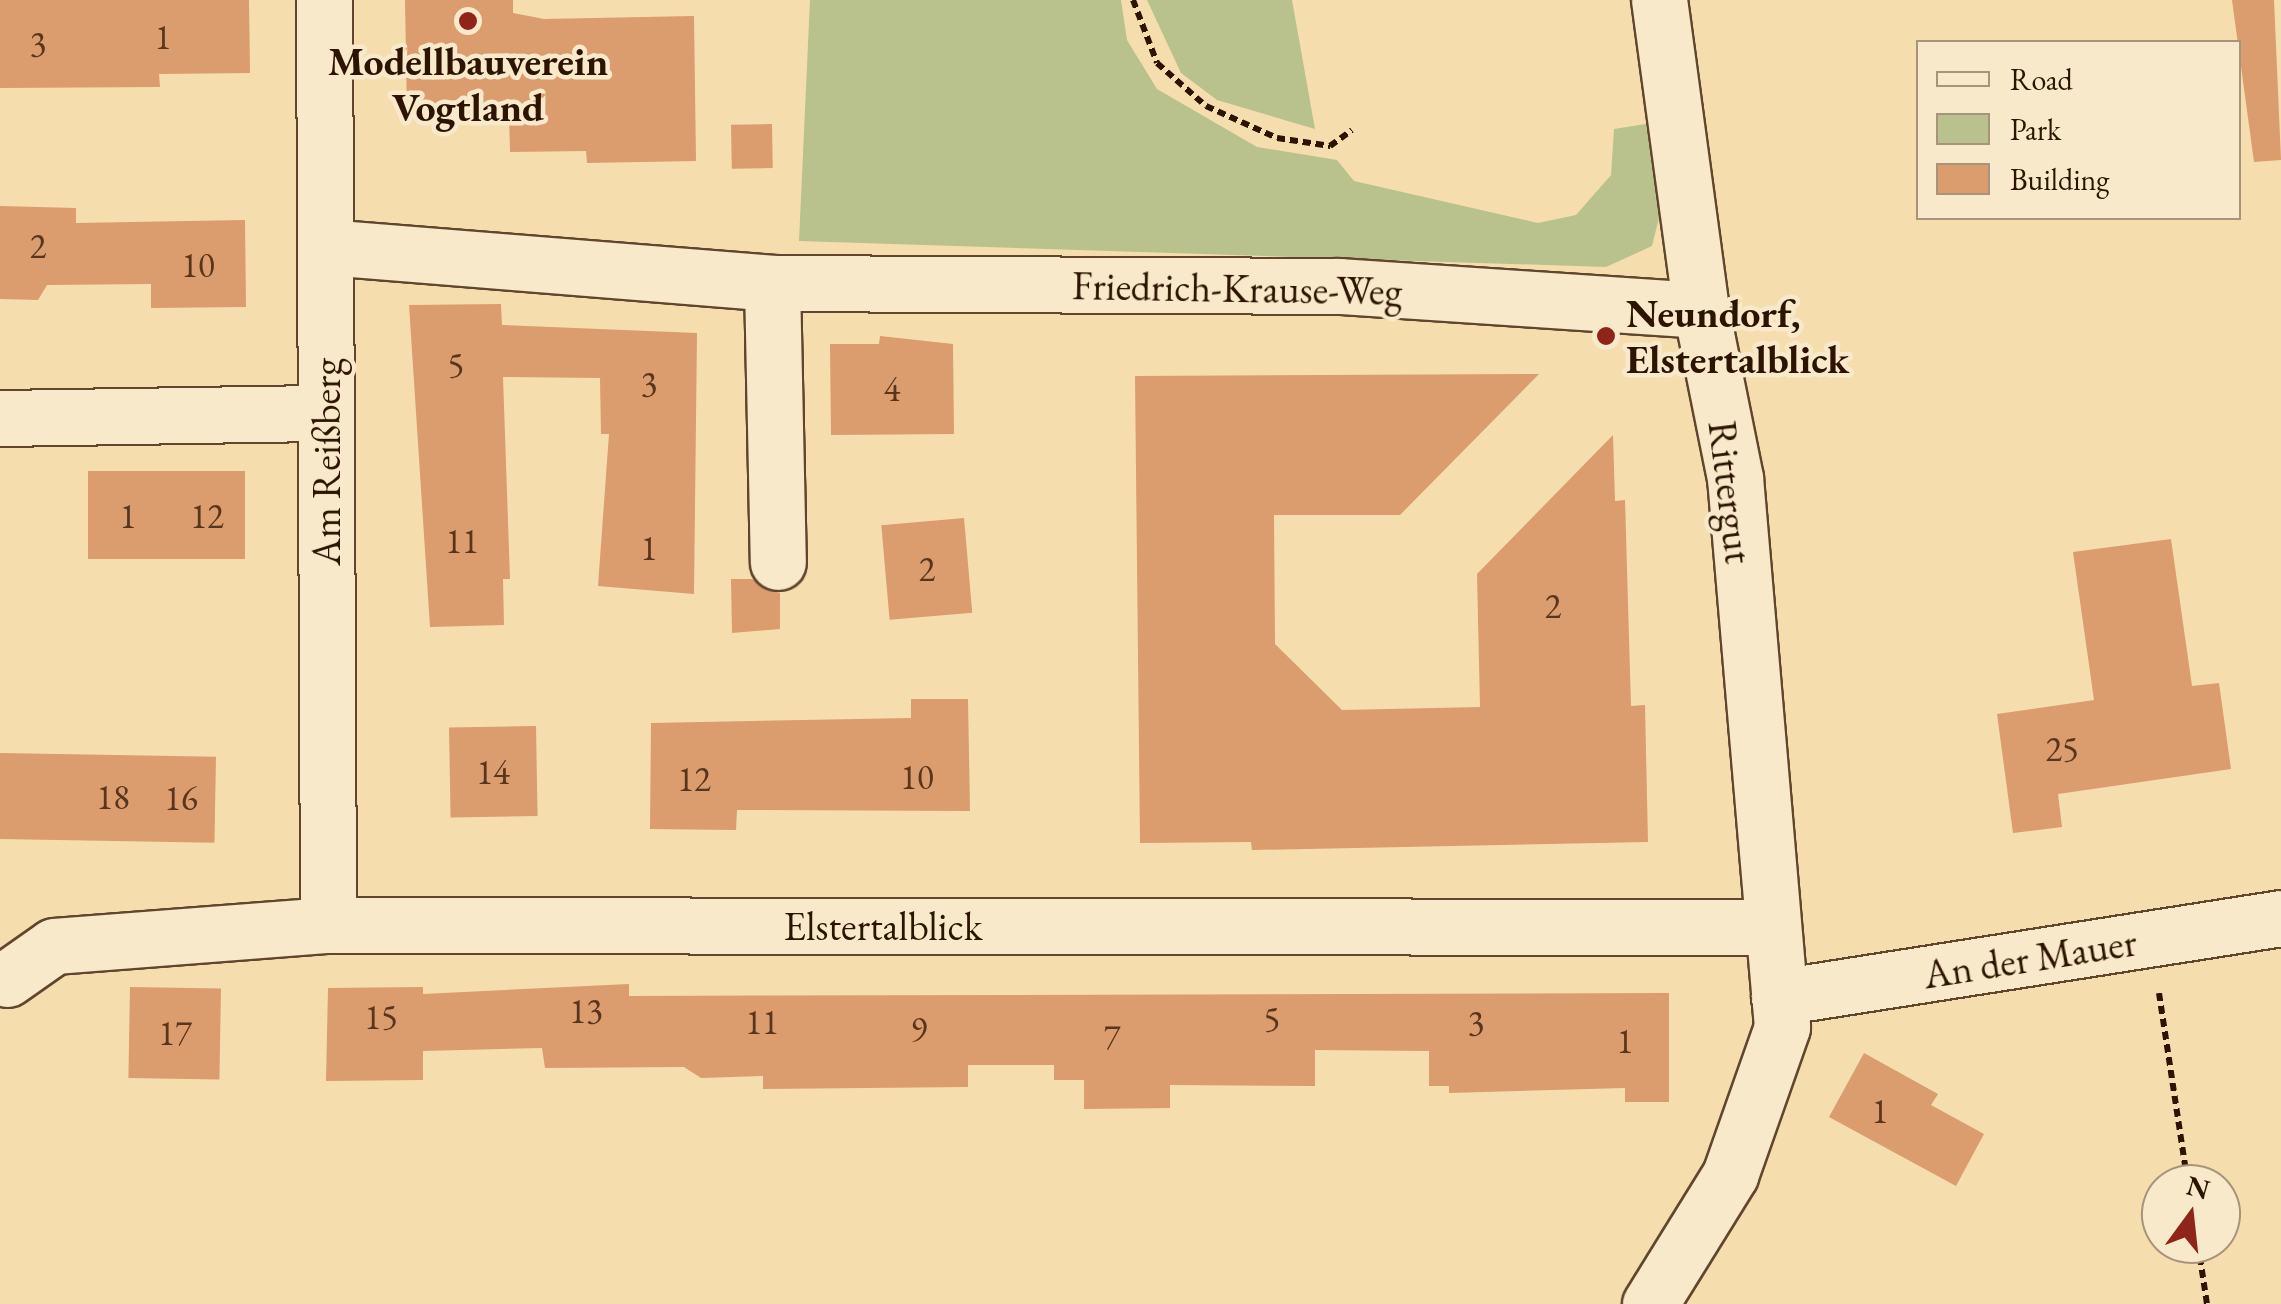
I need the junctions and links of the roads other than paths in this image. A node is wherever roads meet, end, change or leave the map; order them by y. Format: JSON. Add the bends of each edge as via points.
{"nodes":[{"id":1,"x":324,"y":0,"type":"edge"},
{"id":2,"x":1659,"y":0,"type":"edge"},
{"id":3,"x":327,"y":247,"type":"junction"},
{"id":4,"x":772,"y":283,"type":"junction"},
{"id":5,"x":1701,"y":310,"type":"junction"},
{"id":6,"x":324,"y":413,"type":"junction"},
{"id":7,"x":0,"y":418,"type":"edge"},
{"id":8,"x":778,"y":562,"type":"dead end"},
{"id":9,"x":2281,"y":918,"type":"edge"},
{"id":10,"x":328,"y":925,"type":"junction"},
{"id":11,"x":1770,"y":928,"type":"junction"},
{"id":12,"x":7,"y":979,"type":"dead end"},
{"id":13,"x":1779,"y":997,"type":"junction"},
{"id":14,"x":1650,"y":1304,"type":"edge"}],
"edges":[{"from":1,"to":3,"type":"street","name":"Am Reißberg"},
{"from":2,"to":5,"type":"street","name":"Rittergut"},
{"from":3,"to":4,"type":"street","name":"Friedrich-Krause-Weg"},
{"from":3,"to":6,"type":"street","name":"Am Reißberg"},
{"from":4,"to":5,"type":"street","name":"Friedrich-Krause-Weg","via":[[1338,286]]},
{"from":4,"to":8,"type":"street"},
{"from":5,"to":11,"type":"street","name":"Rittergut","via":[[1735,478]]},
{"from":6,"to":7,"type":"street"},
{"from":6,"to":10,"type":"street","name":"Am Reißberg"},
{"from":9,"to":13,"type":"street","name":"An der Mauer"},
{"from":10,"to":11,"type":"street","name":"Elstertalblick"},
{"from":10,"to":12,"type":"street","name":"Elstertalblick","via":[[54,946]]},
{"from":11,"to":13,"type":"street","name":"Rittergut"},
{"from":13,"to":14,"type":"street","name":"Rittergut","via":[[1782,1027],[1770,1078],[1730,1175]]}]}
